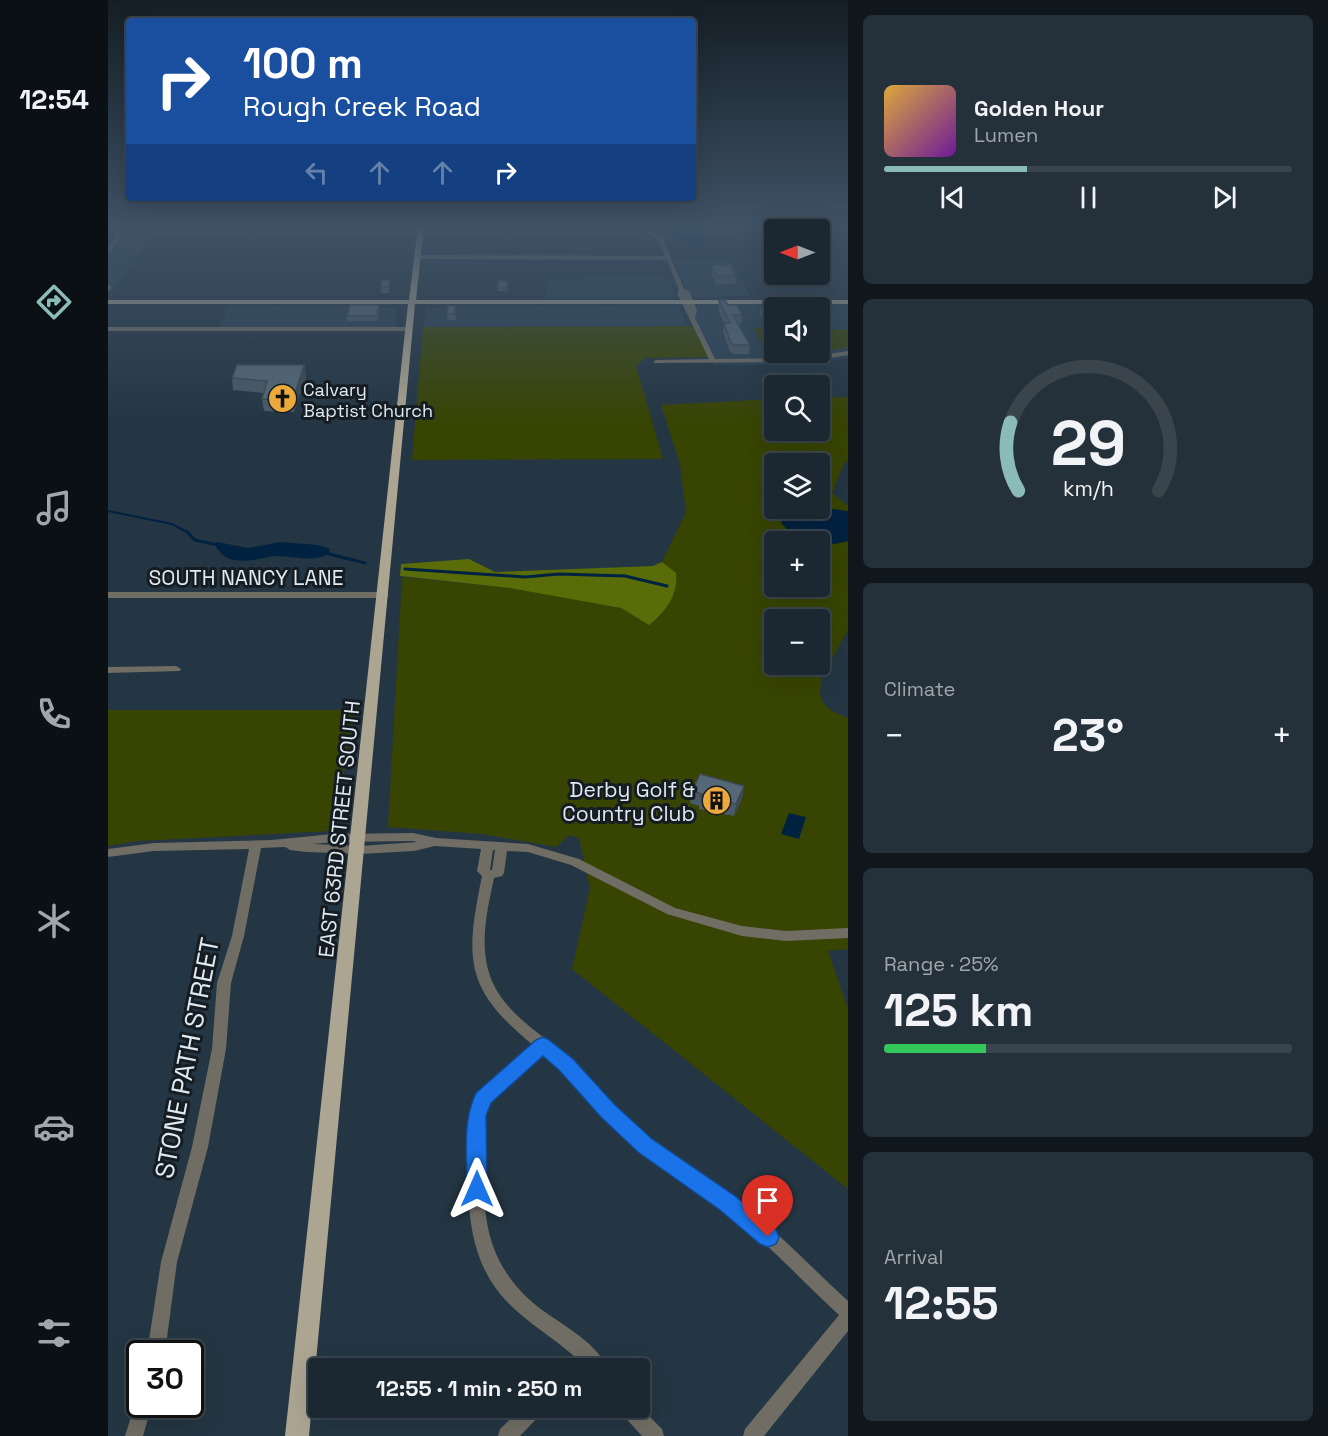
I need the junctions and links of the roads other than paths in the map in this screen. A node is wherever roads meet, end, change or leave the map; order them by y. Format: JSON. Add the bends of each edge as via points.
{"nodes":[{"id":1,"x":413,"y":292,"type":"edge"},
{"id":2,"x":681,"y":292,"type":"edge"},
{"id":3,"x":108,"y":302,"type":"edge"},
{"id":4,"x":688,"y":302,"type":"junction"},
{"id":5,"x":848,"y":302,"type":"edge"},
{"id":6,"x":411,"y":307,"type":"junction"},
{"id":7,"x":108,"y":329,"type":"edge"},
{"id":8,"x":409,"y":329,"type":"junction"},
{"id":9,"x":848,"y":353,"type":"edge"},
{"id":10,"x":713,"y":361,"type":"junction"},
{"id":11,"x":656,"y":362,"type":"dead end"},
{"id":12,"x":108,"y":595,"type":"edge"},
{"id":13,"x":384,"y":595,"type":"junction"},
{"id":14,"x":176,"y":669,"type":"dead end"},
{"id":15,"x":108,"y":670,"type":"edge"},
{"id":16,"x":358,"y":843,"type":"junction"},
{"id":17,"x":256,"y":844,"type":"junction"},
{"id":18,"x":488,"y":845,"type":"junction"},
{"id":19,"x":502,"y":846,"type":"junction"},
{"id":20,"x":108,"y":853,"type":"edge"},
{"id":21,"x":488,"y":875,"type":"junction"},
{"id":22,"x":848,"y":933,"type":"edge"},
{"id":23,"x":543,"y":1045,"type":"junction"},
{"id":24,"x":848,"y":1315,"type":"edge"},
{"id":25,"x":158,"y":1340,"type":"edge"},
{"id":26,"x":589,"y":1358,"type":"edge"},
{"id":27,"x":139,"y":1418,"type":"edge"},
{"id":28,"x":525,"y":1418,"type":"edge"},
{"id":29,"x":638,"y":1418,"type":"edge"},
{"id":30,"x":134,"y":1436,"type":"edge"},
{"id":31,"x":297,"y":1436,"type":"edge"},
{"id":32,"x":507,"y":1436,"type":"edge"},
{"id":33,"x":655,"y":1436,"type":"edge"},
{"id":34,"x":752,"y":1436,"type":"edge"}],
"edges":[{"from":1,"to":6,"type":"main road","name":"EAST 63RD STREET SOUTH"},
{"from":2,"to":4,"type":"street"},
{"from":3,"to":6,"type":"main road","via":[[380,302]]},
{"from":4,"to":5,"type":"main road"},
{"from":4,"to":6,"type":"main road"},
{"from":4,"to":10,"type":"street"},
{"from":6,"to":8,"type":"main road","name":"EAST 63RD STREET SOUTH"},
{"from":7,"to":8,"type":"street"},
{"from":8,"to":13,"type":"main road","name":"EAST 63RD STREET SOUTH"},
{"from":9,"to":10,"type":"street","via":[[805,360]]},
{"from":10,"to":11,"type":"street"},
{"from":12,"to":13,"type":"street","name":"SOUTH NANCY LANE"},
{"from":13,"to":16,"type":"main road","name":"EAST 63RD STREET SOUTH"},
{"from":14,"to":15,"type":"street"},
{"from":16,"to":17,"type":"street","via":[[312,849]]},
{"from":16,"to":18,"type":"street","via":[[412,848],[436,843]]},
{"from":16,"to":31,"type":"main road","name":"EAST 63RD STREET SOUTH"},
{"from":17,"to":20,"type":"street","via":[[154,846]]},
{"from":17,"to":25,"type":"street","name":"STONE PATH STREET","via":[[224,984],[219,1049],[202,1137],[169,1262]]},
{"from":18,"to":19,"type":"street"},
{"from":18,"to":21,"type":"street","via":[[483,872]]},
{"from":19,"to":21,"type":"street","via":[[498,873]]},
{"from":19,"to":22,"type":"street","via":[[528,848],[575,862],[671,911],[742,931],[786,936]]},
{"from":21,"to":23,"type":"street","via":[[477,940],[481,970],[504,1012]]},
{"from":23,"to":24,"type":"street","via":[[638,1140],[752,1222]]},
{"from":23,"to":26,"type":"street","via":[[483,1099],[477,1116],[478,1232],[492,1269],[508,1291],[566,1335]]},
{"from":24,"to":34,"type":"street"},
{"from":27,"to":30,"type":"street"},
{"from":28,"to":32,"type":"street"},
{"from":29,"to":33,"type":"street"}]}
